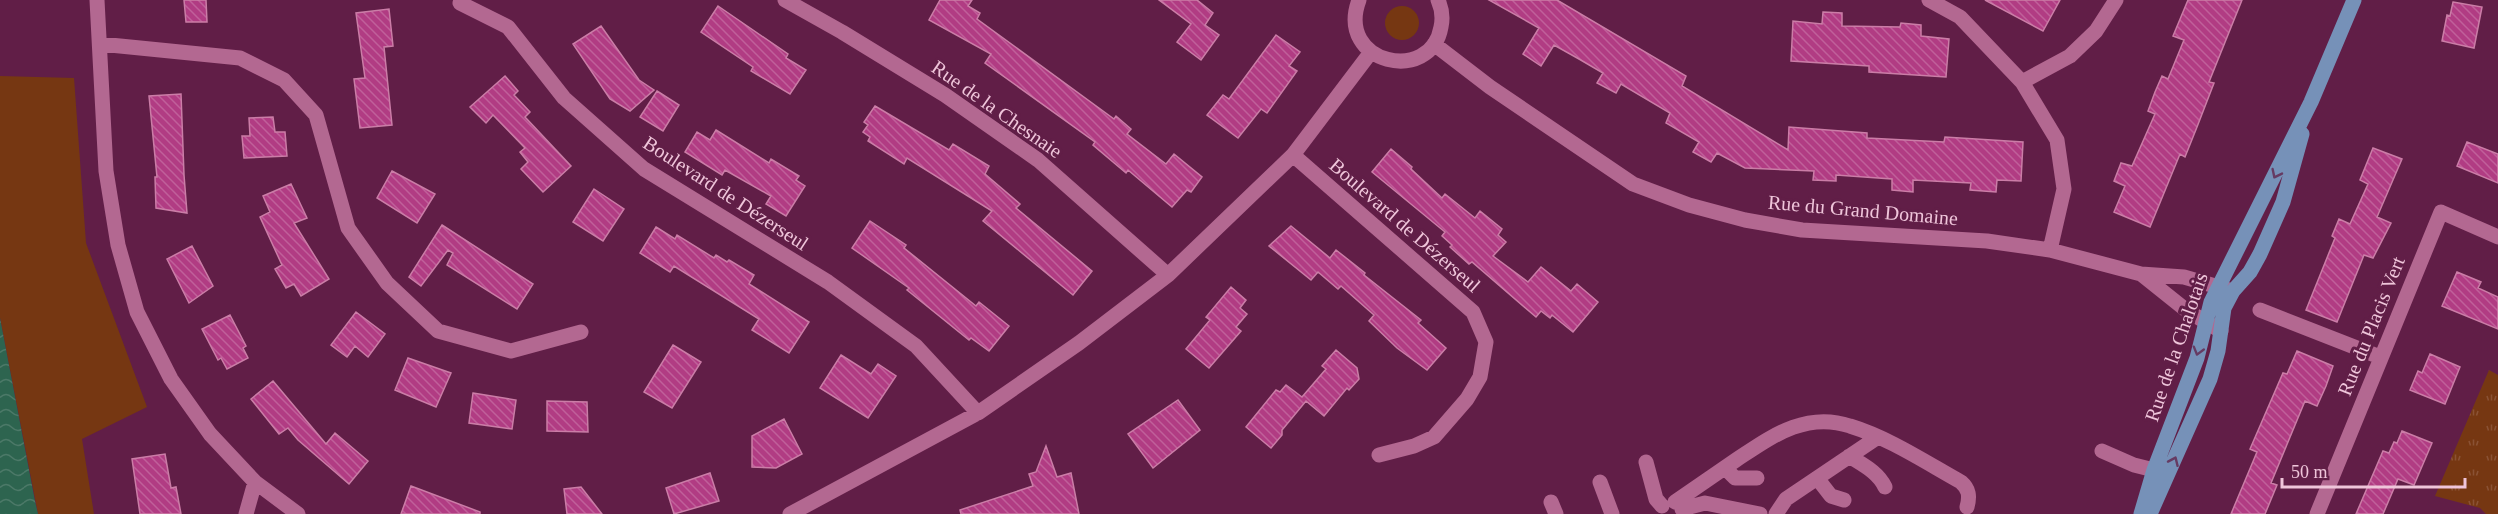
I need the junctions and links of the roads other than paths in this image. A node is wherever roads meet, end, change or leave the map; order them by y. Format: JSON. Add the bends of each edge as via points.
{"nodes":[{"id":1,"x":98,"y":0,"type":"edge"},
{"id":2,"x":785,"y":0,"type":"edge"},
{"id":3,"x":1359,"y":0,"type":"edge"},
{"id":4,"x":1438,"y":0,"type":"edge"},
{"id":5,"x":1929,"y":0,"type":"edge"},
{"id":6,"x":2116,"y":0,"type":"edge"},
{"id":7,"x":2354,"y":0,"type":"edge"},
{"id":8,"x":460,"y":3,"type":"dead end"},
{"id":9,"x":100,"y":44,"type":"junction"},
{"id":10,"x":1434,"y":44,"type":"junction"},
{"id":11,"x":1371,"y":52,"type":"junction"},
{"id":12,"x":2022,"y":82,"type":"junction"},
{"id":13,"x":2311,"y":102,"type":"junction"},
{"id":14,"x":1293,"y":155,"type":"junction"},
{"id":15,"x":2498,"y":237,"type":"edge"},
{"id":16,"x":2050,"y":250,"type":"junction"},
{"id":17,"x":2141,"y":274,"type":"junction"},
{"id":18,"x":1168,"y":275,"type":"junction"},
{"id":19,"x":2218,"y":286,"type":"junction"},
{"id":20,"x":2233,"y":291,"type":"junction"},
{"id":21,"x":2260,"y":310,"type":"dead end"},
{"id":22,"x":2205,"y":322,"type":"junction"},
{"id":23,"x":2221,"y":330,"type":"junction"},
{"id":24,"x":581,"y":332,"type":"dead end"},
{"id":25,"x":2380,"y":357,"type":"junction"},
{"id":26,"x":978,"y":413,"type":"junction"},
{"id":27,"x":1878,"y":437,"type":"junction"},
{"id":28,"x":2102,"y":451,"type":"dead end"},
{"id":29,"x":1379,"y":455,"type":"dead end"},
{"id":30,"x":1849,"y":456,"type":"junction"},
{"id":31,"x":1646,"y":462,"type":"dead end"},
{"id":32,"x":1725,"y":468,"type":"junction"},
{"id":33,"x":2154,"y":471,"type":"junction"},
{"id":34,"x":1757,"y":478,"type":"dead end"},
{"id":35,"x":1817,"y":478,"type":"junction"},
{"id":36,"x":255,"y":482,"type":"junction"},
{"id":37,"x":1600,"y":482,"type":"dead end"},
{"id":38,"x":1886,"y":487,"type":"dead end"},
{"id":39,"x":1844,"y":500,"type":"dead end"},
{"id":40,"x":1967,"y":507,"type":"dead end"},
{"id":41,"x":1672,"y":509,"type":"edge"},
{"id":42,"x":1719,"y":510,"type":"edge"},
{"id":43,"x":246,"y":514,"type":"edge"},
{"id":44,"x":298,"y":514,"type":"edge"},
{"id":45,"x":790,"y":514,"type":"edge"},
{"id":46,"x":1612,"y":514,"type":"edge"},
{"id":47,"x":1760,"y":514,"type":"edge"},
{"id":48,"x":1776,"y":514,"type":"edge"},
{"id":49,"x":2141,"y":514,"type":"edge"},
{"id":50,"x":2150,"y":514,"type":"edge"},
{"id":51,"x":2317,"y":514,"type":"edge"}],
"edges":[{"from":1,"to":9,"type":"street"},
{"from":2,"to":18,"type":"street","name":"Rue de la Chesnaie","via":[[945,95],[1038,160]]},
{"from":3,"to":11,"type":"street","via":[[1356,29]]},
{"from":4,"to":10,"type":"street","via":[[1443,19]]},
{"from":5,"to":12,"type":"street","via":[[1960,17]]},
{"from":6,"to":12,"type":"street","via":[[2096,31],[2070,56]]},
{"from":7,"to":13,"type":"main road","name":"Rue de la Chalotais"},
{"from":8,"to":26,"type":"street","name":"Boulevard de Dézerseul","via":[[508,27],[564,98],[644,170],[828,282],[899,333]]},
{"from":9,"to":24,"type":"street","via":[[240,58],[284,80],[316,115],[348,228],[387,284],[438,331],[511,351]]},
{"from":9,"to":36,"type":"street","via":[[106,171],[118,245],[137,312],[171,379],[210,434]]},
{"from":10,"to":11,"type":"street","via":[[1424,54],[1397,62]]},
{"from":10,"to":16,"type":"street","name":"Rue du Grand Domaine","via":[[1633,184],[1689,205],[1802,230],[1988,241]]},
{"from":11,"to":14,"type":"street"},
{"from":12,"to":16,"type":"street","via":[[2057,140],[2064,189]]},
{"from":13,"to":19,"type":"main road","name":"Rue de la Chalotais","one_way":true},
{"from":13,"to":20,"type":"main road","name":"Rue de la Chalotais","via":[[2283,202],[2255,263]]},
{"from":14,"to":18,"type":"street"},
{"from":14,"to":29,"type":"street","name":"Boulevard de Dézerseul","via":[[1473,312],[1486,342],[1480,377],[1467,399],[1434,436]]},
{"from":15,"to":25,"type":"street","name":"Rue du Placis Vert","via":[[2441,212]]},
{"from":16,"to":17,"type":"street","name":"Rue du Grand Domaine"},
{"from":17,"to":19,"type":"street","name":"Rue du Grand Domaine","via":[[2184,277]]},
{"from":17,"to":22,"type":"street","name":"Rue du Grand Domaine"},
{"from":18,"to":26,"type":"street"},
{"from":19,"to":20,"type":"street","name":"Rue du Grand Domaine"},
{"from":19,"to":22,"type":"main road","name":"Rue de la Chalotais"},
{"from":20,"to":23,"type":"main road","name":"Rue de la Chalotais","via":[[2224,308]]},
{"from":21,"to":25,"type":"street"},
{"from":22,"to":23,"type":"street","name":"Rue du Grand Domaine"},
{"from":22,"to":33,"type":"main road","name":"Rue de la Chalotais","one_way":true,"via":[[2197,358]]},
{"from":50,"to":23,"type":"main road","name":"Rue de la Chalotais","one_way":true,"via":[[2210,379]]},
{"from":25,"to":51,"type":"street","name":"Rue du Placis Vert"},
{"from":26,"to":45,"type":"street"},
{"from":27,"to":30,"type":"street"},
{"from":27,"to":32,"type":"street","via":[[1833,422],[1801,424],[1778,433]]},
{"from":27,"to":40,"type":"street","via":[[1967,487]]},
{"from":28,"to":33,"type":"street"},
{"from":30,"to":35,"type":"street"},
{"from":30,"to":38,"type":"street","via":[[1871,470]]},
{"from":31,"to":41,"type":"street","via":[[1656,499]]},
{"from":32,"to":34,"type":"street","via":[[1735,478]]},
{"from":32,"to":41,"type":"street"},
{"from":33,"to":49,"type":"main road","name":"Rue de la Chalotais"},
{"from":35,"to":39,"type":"street","via":[[1831,496]]},
{"from":35,"to":48,"type":"street","via":[[1786,499]]},
{"from":36,"to":43,"type":"street"},
{"from":36,"to":44,"type":"street"},
{"from":37,"to":46,"type":"street"},
{"from":41,"to":42,"type":"street","via":[[1705,503]]},
{"from":42,"to":47,"type":"street"}]}
